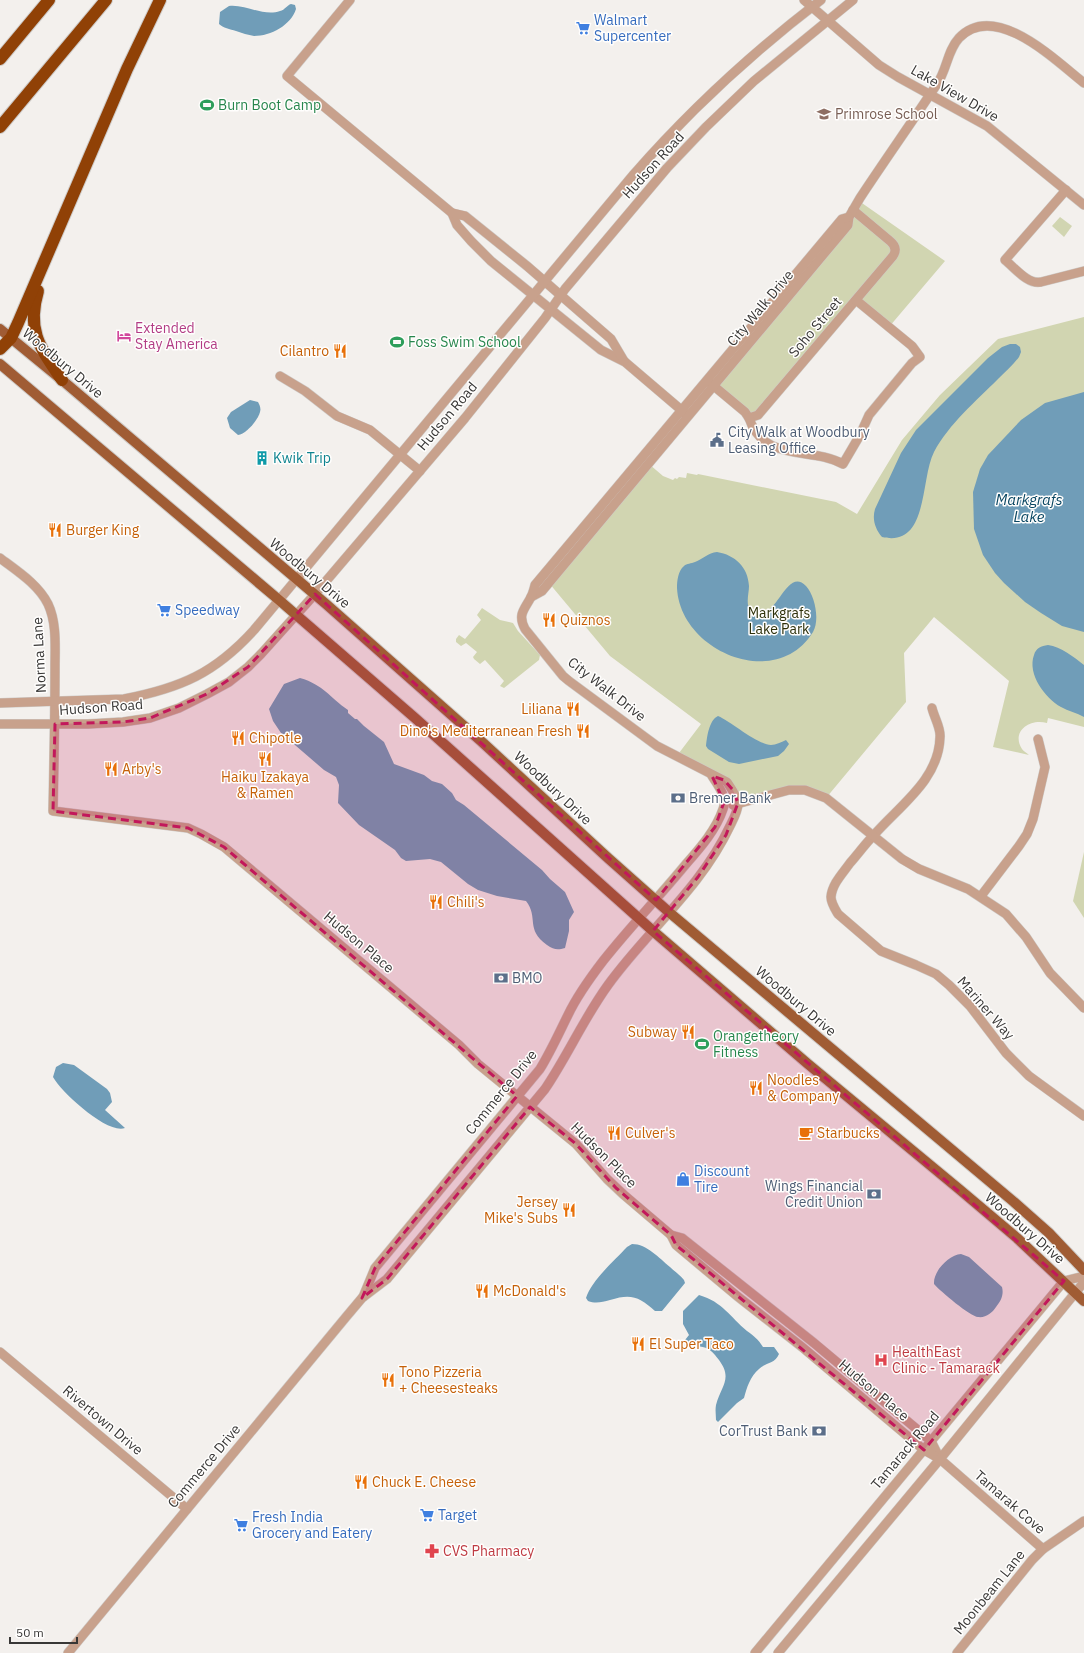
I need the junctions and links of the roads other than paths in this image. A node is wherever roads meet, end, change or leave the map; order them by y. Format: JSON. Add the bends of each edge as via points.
{"nodes":[{"id":1,"x":50,"y":0,"type":"edge"},
{"id":2,"x":106,"y":0,"type":"edge"},
{"id":3,"x":160,"y":0,"type":"edge"},
{"id":4,"x":350,"y":0,"type":"edge"},
{"id":5,"x":804,"y":0,"type":"edge"},
{"id":6,"x":821,"y":0,"type":"edge"},
{"id":7,"x":853,"y":0,"type":"edge"},
{"id":8,"x":812,"y":7,"type":"junction"},
{"id":9,"x":828,"y":20,"type":"junction"},
{"id":10,"x":0,"y":59,"type":"edge"},
{"id":11,"x":1084,"y":83,"type":"edge"},
{"id":12,"x":929,"y":94,"type":"junction"},
{"id":13,"x":0,"y":127,"type":"edge"},
{"id":14,"x":1066,"y":190,"type":"junction"},
{"id":15,"x":1084,"y":205,"type":"edge"},
{"id":16,"x":452,"y":213,"type":"junction"},
{"id":17,"x":851,"y":213,"type":"junction"},
{"id":18,"x":57,"y":231,"type":"junction"},
{"id":19,"x":1084,"y":271,"type":"edge"},
{"id":20,"x":545,"y":282,"type":"junction"},
{"id":21,"x":534,"y":295,"type":"junction"},
{"id":22,"x":560,"y":296,"type":"junction"},
{"id":23,"x":856,"y":300,"type":"junction"},
{"id":24,"x":551,"y":308,"type":"junction"},
{"id":25,"x":0,"y":329,"type":"edge"},
{"id":26,"x":11,"y":338,"type":"junction"},
{"id":27,"x":0,"y":349,"type":"edge"},
{"id":28,"x":625,"y":362,"type":"junction"},
{"id":29,"x":0,"y":364,"type":"edge"},
{"id":30,"x":280,"y":376,"type":"dead end"},
{"id":31,"x":62,"y":380,"type":"junction"},
{"id":32,"x":711,"y":383,"type":"junction"},
{"id":33,"x":685,"y":413,"type":"junction"},
{"id":34,"x":749,"y":418,"type":"junction"},
{"id":35,"x":400,"y":455,"type":"junction"},
{"id":36,"x":420,"y":471,"type":"junction"},
{"id":37,"x":0,"y":558,"type":"edge"},
{"id":38,"x":297,"y":579,"type":"junction"},
{"id":39,"x":315,"y":594,"type":"junction"},
{"id":40,"x":279,"y":600,"type":"junction"},
{"id":41,"x":296,"y":615,"type":"junction"},
{"id":42,"x":55,"y":702,"type":"junction"},
{"id":43,"x":0,"y":703,"type":"edge"},
{"id":44,"x":932,"y":708,"type":"dead end"},
{"id":45,"x":0,"y":724,"type":"edge"},
{"id":46,"x":55,"y":724,"type":"junction"},
{"id":47,"x":1038,"y":739,"type":"dead end"},
{"id":48,"x":712,"y":776,"type":"junction"},
{"id":49,"x":738,"y":803,"type":"junction"},
{"id":50,"x":724,"y":808,"type":"junction"},
{"id":51,"x":874,"y":835,"type":"junction"},
{"id":52,"x":981,"y":896,"type":"junction"},
{"id":53,"x":656,"y":900,"type":"junction"},
{"id":54,"x":670,"y":912,"type":"junction"},
{"id":55,"x":639,"y":918,"type":"junction"},
{"id":56,"x":653,"y":931,"type":"junction"},
{"id":57,"x":1084,"y":1008,"type":"edge"},
{"id":58,"x":517,"y":1096,"type":"junction"},
{"id":59,"x":530,"y":1107,"type":"junction"},
{"id":60,"x":1084,"y":1116,"type":"edge"},
{"id":61,"x":671,"y":1235,"type":"junction"},
{"id":62,"x":1084,"y":1270,"type":"edge"},
{"id":63,"x":1084,"y":1276,"type":"edge"},
{"id":64,"x":1064,"y":1281,"type":"junction"},
{"id":65,"x":1084,"y":1282,"type":"edge"},
{"id":66,"x":1076,"y":1293,"type":"junction"},
{"id":67,"x":362,"y":1298,"type":"junction"},
{"id":68,"x":1084,"y":1301,"type":"edge"},
{"id":69,"x":0,"y":1352,"type":"edge"},
{"id":70,"x":931,"y":1441,"type":"junction"},
{"id":71,"x":924,"y":1450,"type":"junction"},
{"id":72,"x":940,"y":1459,"type":"junction"},
{"id":73,"x":187,"y":1509,"type":"junction"},
{"id":74,"x":1084,"y":1521,"type":"edge"},
{"id":75,"x":1043,"y":1548,"type":"junction"},
{"id":76,"x":68,"y":1653,"type":"edge"},
{"id":77,"x":755,"y":1653,"type":"edge"},
{"id":78,"x":778,"y":1653,"type":"edge"},
{"id":79,"x":957,"y":1653,"type":"edge"}],
"edges":[{"from":1,"to":10,"type":"highway"},
{"from":2,"to":13,"type":"highway"},
{"from":3,"to":18,"type":"highway"},
{"from":4,"to":16,"type":"street","via":[[287,76]]},
{"from":5,"to":8,"type":"street","name":"Lake View Drive"},
{"from":6,"to":8,"type":"street","name":"Hudson Road"},
{"from":7,"to":9,"type":"street","name":"Hudson Road"},
{"from":8,"to":9,"type":"street","name":"Lake View Drive"},
{"from":8,"to":20,"type":"street","name":"Hudson Road","via":[[764,45],[669,136]]},
{"from":9,"to":12,"type":"street","name":"Lake View Drive","via":[[879,65]]},
{"from":9,"to":22,"type":"street","name":"Hudson Road","via":[[759,77],[702,131],[649,189]]},
{"from":11,"to":12,"type":"street","name":"City Walk Drive","via":[[1028,40],[1002,27],[986,25],[968,30],[954,44],[940,79]]},
{"from":12,"to":14,"type":"street","name":"Lake View Drive","via":[[987,126]]},
{"from":12,"to":17,"type":"street","name":"City Walk Drive"},
{"from":14,"to":15,"type":"street","name":"Lake View Drive"},
{"from":14,"to":19,"type":"street","via":[[1005,260],[1035,283]]},
{"from":16,"to":20,"type":"street","via":[[465,216]]},
{"from":16,"to":21,"type":"street","via":[[457,225],[471,241]]},
{"from":17,"to":23,"type":"street","name":"Soho Street","via":[[890,241],[895,251]]},
{"from":17,"to":32,"type":"street","name":"City Walk Drive","via":[[848,225]]},
{"from":18,"to":26,"type":"highway"},
{"from":18,"to":31,"type":"highway","via":[[35,301],[33,318],[38,343]]},
{"from":20,"to":21,"type":"street","name":"Hudson Road"},
{"from":20,"to":22,"type":"street"},
{"from":21,"to":24,"type":"street"},
{"from":21,"to":35,"type":"street","name":"Hudson Road"},
{"from":22,"to":24,"type":"street","name":"Hudson Road"},
{"from":22,"to":28,"type":"street","via":[[611,339]]},
{"from":23,"to":34,"type":"street","name":"Soho Street","via":[[762,413]]},
{"from":23,"to":34,"type":"street","via":[[912,346],[920,357],[912,363],[869,415],[843,464],[771,446],[758,436]]},
{"from":24,"to":28,"type":"street","via":[[601,350]]},
{"from":24,"to":36,"type":"street","name":"Hudson Road"},
{"from":25,"to":26,"type":"main road","name":"Woodbury Drive"},
{"from":26,"to":27,"type":"highway"},
{"from":26,"to":31,"type":"main road","name":"Woodbury Drive"},
{"from":28,"to":33,"type":"street"},
{"from":29,"to":40,"type":"main road","name":"Woodbury Drive"},
{"from":30,"to":35,"type":"street","via":[[337,416],[370,430]]},
{"from":31,"to":38,"type":"main road","name":"Woodbury Drive"},
{"from":32,"to":33,"type":"street","name":"City Walk Drive"},
{"from":32,"to":34,"type":"street"},
{"from":33,"to":48,"type":"street","name":"City Walk Drive","via":[[542,591],[531,597],[522,617],[524,626],[564,677],[657,746]]},
{"from":35,"to":36,"type":"street"},
{"from":35,"to":38,"type":"street","name":"Hudson Road"},
{"from":36,"to":39,"type":"street","name":"Hudson Road"},
{"from":37,"to":42,"type":"street","name":"Norma Lane","via":[[34,585],[48,605],[54,627]]},
{"from":38,"to":39,"type":"main road","name":"Woodbury Drive"},
{"from":38,"to":40,"type":"street","name":"Hudson Road"},
{"from":39,"to":41,"type":"street","name":"Hudson Road"},
{"from":39,"to":53,"type":"main road","name":"Woodbury Drive"},
{"from":40,"to":41,"type":"main road","name":"Woodbury Drive"},
{"from":40,"to":42,"type":"street","name":"Hudson Road","via":[[239,646],[216,666],[195,678],[161,691],[124,699]]},
{"from":41,"to":46,"type":"street","name":"Hudson Road","via":[[248,667],[229,682],[179,708],[150,718],[123,722]]},
{"from":41,"to":55,"type":"main road","name":"Woodbury Drive"},
{"from":42,"to":43,"type":"street","name":"Hudson Road"},
{"from":42,"to":46,"type":"street","name":"Norma Lane"},
{"from":44,"to":51,"type":"street","name":"Mariner Way","via":[[940,735],[934,763],[921,787]]},
{"from":45,"to":46,"type":"street","name":"Hudson Road"},
{"from":46,"to":58,"type":"street","name":"Hudson Place","via":[[53,811],[188,828],[224,847]]},
{"from":47,"to":52,"type":"street","via":[[1045,767],[1034,819],[1019,846]]},
{"from":48,"to":49,"type":"street","name":"City Walk Drive","via":[[726,782],[733,790]]},
{"from":48,"to":50,"type":"street","via":[[723,795]]},
{"from":49,"to":50,"type":"street"},
{"from":49,"to":51,"type":"street","via":[[789,790],[812,792],[826,798]]},
{"from":49,"to":54,"type":"street","name":"Commerce Drive","via":[[726,835],[712,858]]},
{"from":50,"to":53,"type":"street","name":"Commerce Drive","via":[[704,842]]},
{"from":51,"to":52,"type":"street","via":[[902,859]]},
{"from":51,"to":60,"type":"street","name":"Mariner Way","via":[[839,877],[834,887],[831,898],[838,914],[881,951],[936,974],[963,998],[990,1035],[1011,1058],[1030,1076]]},
{"from":52,"to":57,"type":"street","via":[[1006,914],[1026,937],[1050,972]]},
{"from":53,"to":54,"type":"main road","name":"Woodbury Drive"},
{"from":53,"to":55,"type":"street","name":"Commerce Drive"},
{"from":54,"to":56,"type":"street","name":"Commerce Drive"},
{"from":54,"to":62,"type":"main road","name":"Woodbury Drive","via":[[1014,1202],[1049,1233]]},
{"from":55,"to":56,"type":"main road","name":"Woodbury Drive"},
{"from":55,"to":58,"type":"street","name":"Commerce Drive","via":[[588,981],[540,1069]]},
{"from":56,"to":59,"type":"street","name":"Commerce Drive","via":[[605,988],[559,1069]]},
{"from":56,"to":64,"type":"main road","name":"Woodbury Drive"},
{"from":58,"to":59,"type":"street","name":"Hudson Place"},
{"from":58,"to":67,"type":"street","name":"Commerce Drive","via":[[375,1268]]},
{"from":59,"to":61,"type":"street","name":"Hudson Place","via":[[576,1144],[616,1188]]},
{"from":59,"to":67,"type":"street","name":"Commerce Drive","via":[[387,1279]]},
{"from":61,"to":70,"type":"street","name":"Hudson Place","via":[[682,1238]]},
{"from":61,"to":71,"type":"street","name":"Hudson Place","via":[[676,1245]]},
{"from":63,"to":64,"type":"street"},
{"from":64,"to":66,"type":"main road","name":"Woodbury Drive"},
{"from":64,"to":70,"type":"street","name":"Tamarack Road"},
{"from":65,"to":66,"type":"street"},
{"from":66,"to":68,"type":"main road","name":"Woodbury Drive"},
{"from":66,"to":72,"type":"street"},
{"from":67,"to":73,"type":"street","name":"Commerce Drive"},
{"from":69,"to":73,"type":"street","name":"Rivertown Drive"},
{"from":70,"to":71,"type":"street","name":"Tamarack Road"},
{"from":70,"to":72,"type":"street","name":"Hudson Place"},
{"from":71,"to":72,"type":"street","name":"Hudson Place"},
{"from":71,"to":77,"type":"street","name":"Tamarack Road"},
{"from":72,"to":75,"type":"street","name":"Tamarak Cove"},
{"from":72,"to":78,"type":"street"},
{"from":73,"to":76,"type":"street","name":"Commerce Drive"},
{"from":74,"to":75,"type":"street","name":"Tamarak Cove"},
{"from":75,"to":79,"type":"street","name":"Moonbeam Lane"}]}
